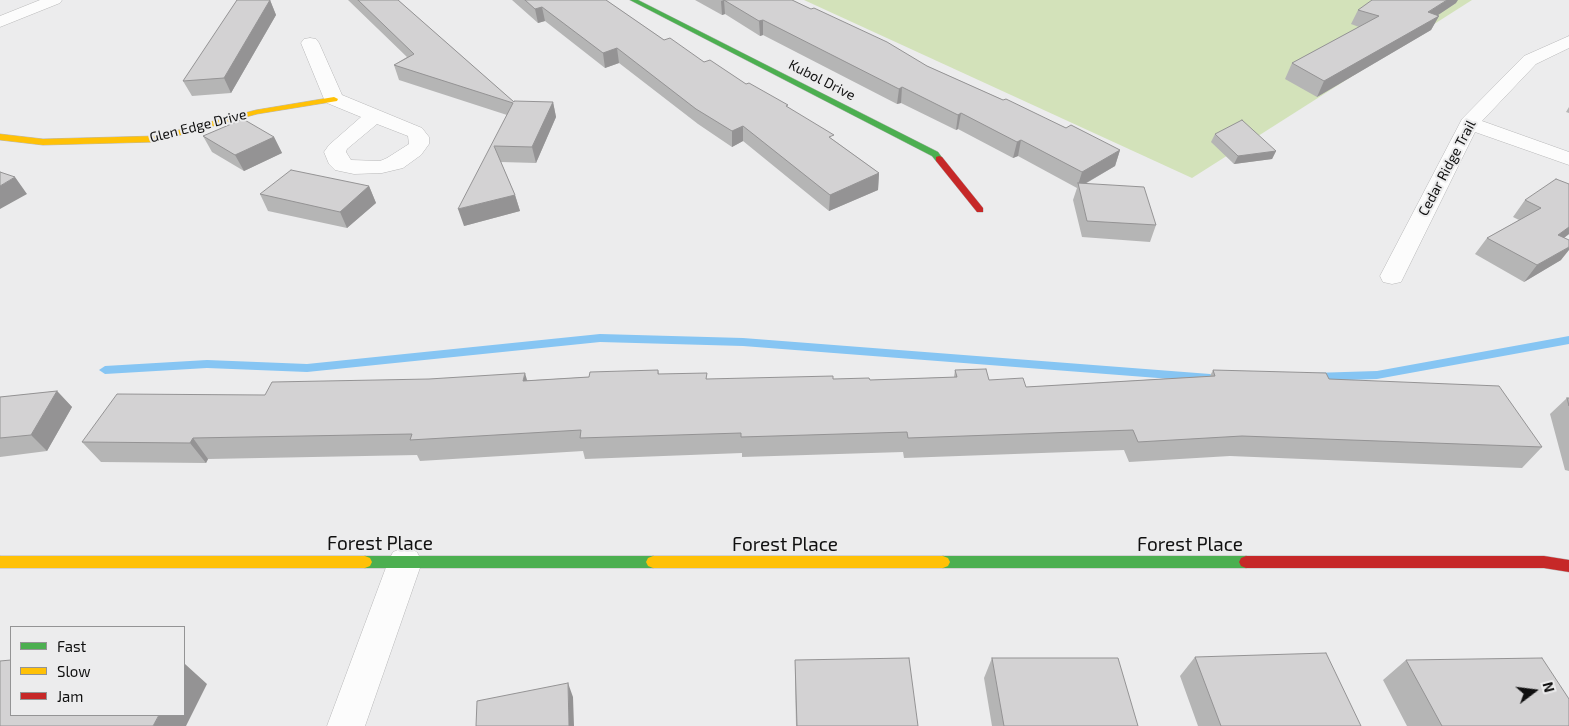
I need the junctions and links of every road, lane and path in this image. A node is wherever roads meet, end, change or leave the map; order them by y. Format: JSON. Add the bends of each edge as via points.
{"nodes":[{"id":1,"x":54,"y":0,"type":"edge"},
{"id":2,"x":633,"y":0,"type":"edge"},
{"id":3,"x":0,"y":22,"type":"edge"},
{"id":4,"x":1569,"y":40,"type":"edge"},
{"id":5,"x":310,"y":43,"type":"dead end"},
{"id":6,"x":334,"y":100,"type":"junction"},
{"id":7,"x":375,"y":116,"type":"dead end"},
{"id":8,"x":1469,"y":123,"type":"junction"},
{"id":9,"x":0,"y":137,"type":"edge"},
{"id":10,"x":1569,"y":159,"type":"edge"},
{"id":11,"x":980,"y":210,"type":"dead end"},
{"id":12,"x":1392,"y":276,"type":"dead end"},
{"id":13,"x":0,"y":562,"type":"edge"},
{"id":14,"x":404,"y":562,"type":"junction"},
{"id":15,"x":1569,"y":566,"type":"edge"},
{"id":16,"x":346,"y":726,"type":"edge"}],
"edges":[{"from":1,"to":3,"type":"street"},
{"from":2,"to":11,"type":"street","name":"Kubol Drive","via":[[935,154]]},
{"from":4,"to":8,"type":"street","name":"Cedar Ridge Trail","via":[[1530,60]]},
{"from":5,"to":6,"type":"street"},
{"from":6,"to":7,"type":"street"},
{"from":6,"to":9,"type":"street","name":"Glen Edge Drive","via":[[256,112],[155,139],[43,142]]},
{"from":8,"to":10,"type":"street"},
{"from":8,"to":12,"type":"street","name":"Cedar Ridge Trail"},
{"from":13,"to":14,"type":"street","name":"Forest Place"},
{"from":14,"to":15,"type":"street","name":"Forest Place","via":[[1544,562]]},
{"from":14,"to":16,"type":"street"}]}
